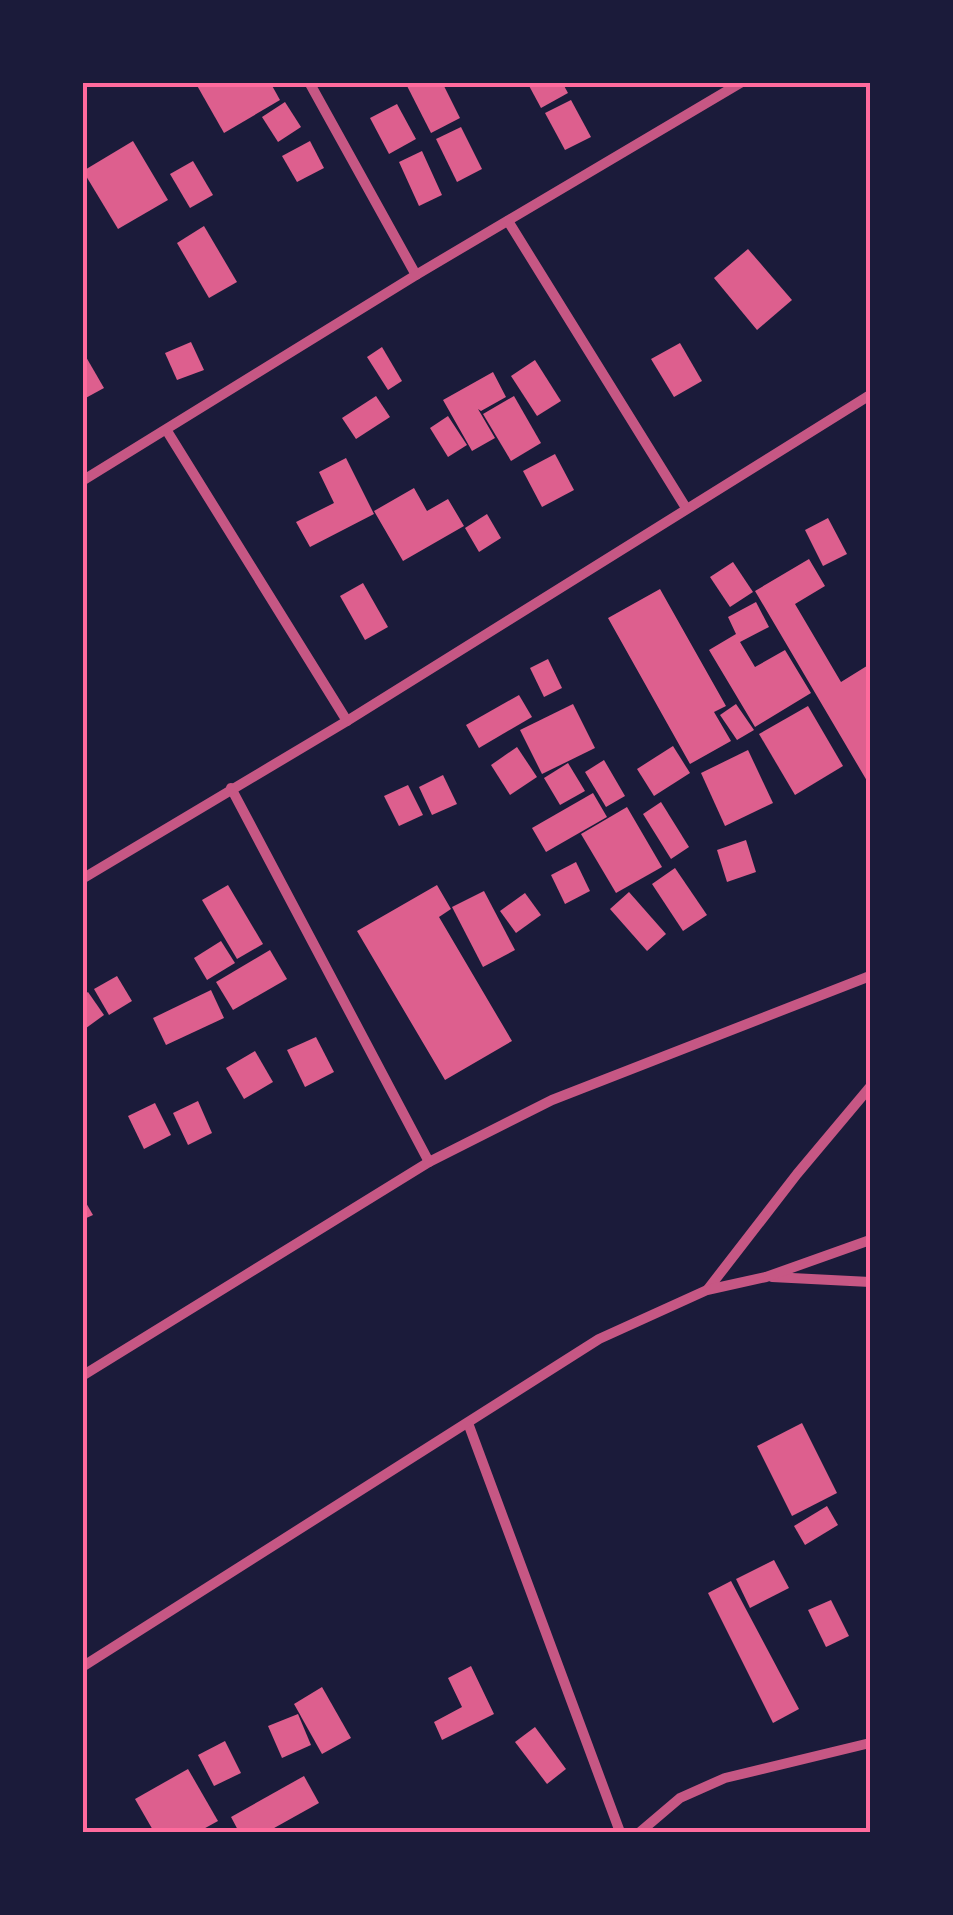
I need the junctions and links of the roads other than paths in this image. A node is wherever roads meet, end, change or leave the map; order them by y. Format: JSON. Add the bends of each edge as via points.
{"nodes":[{"id":1,"x":309,"y":82,"type":"edge"},
{"id":2,"x":742,"y":82,"type":"edge"},
{"id":3,"x":508,"y":221,"type":"junction"},
{"id":4,"x":416,"y":274,"type":"junction"},
{"id":5,"x":870,"y":395,"type":"edge"},
{"id":6,"x":167,"y":431,"type":"junction"},
{"id":7,"x":82,"y":480,"type":"edge"},
{"id":8,"x":686,"y":508,"type":"junction"},
{"id":9,"x":347,"y":721,"type":"junction"},
{"id":10,"x":232,"y":788,"type":"junction"},
{"id":11,"x":82,"y":879,"type":"edge"},
{"id":12,"x":870,"y":976,"type":"edge"},
{"id":13,"x":870,"y":1086,"type":"edge"},
{"id":14,"x":429,"y":1162,"type":"junction"},
{"id":15,"x":870,"y":1240,"type":"edge"},
{"id":16,"x":766,"y":1277,"type":"junction"},
{"id":17,"x":870,"y":1282,"type":"edge"},
{"id":18,"x":707,"y":1290,"type":"junction"},
{"id":19,"x":82,"y":1376,"type":"edge"},
{"id":20,"x":468,"y":1423,"type":"junction"},
{"id":21,"x":82,"y":1668,"type":"edge"},
{"id":22,"x":870,"y":1742,"type":"edge"},
{"id":23,"x":620,"y":1832,"type":"edge"},
{"id":24,"x":640,"y":1832,"type":"edge"}],
"edges":[{"from":1,"to":4,"type":"street"},
{"from":2,"to":3,"type":"street"},
{"from":3,"to":4,"type":"street"},
{"from":3,"to":8,"type":"street"},
{"from":4,"to":6,"type":"street"},
{"from":5,"to":8,"type":"street"},
{"from":6,"to":7,"type":"street"},
{"from":6,"to":9,"type":"street"},
{"from":8,"to":9,"type":"street"},
{"from":9,"to":10,"type":"street"},
{"from":10,"to":11,"type":"street"},
{"from":10,"to":14,"type":"street"},
{"from":12,"to":14,"type":"street","via":[[552,1100]]},
{"from":13,"to":18,"type":"street"},
{"from":14,"to":19,"type":"street"},
{"from":15,"to":16,"type":"street"},
{"from":16,"to":17,"type":"street"},
{"from":16,"to":18,"type":"street"},
{"from":18,"to":20,"type":"street","via":[[599,1338]]},
{"from":20,"to":21,"type":"street"},
{"from":20,"to":23,"type":"street"},
{"from":22,"to":24,"type":"street","via":[[724,1778],[680,1798]]}]}
